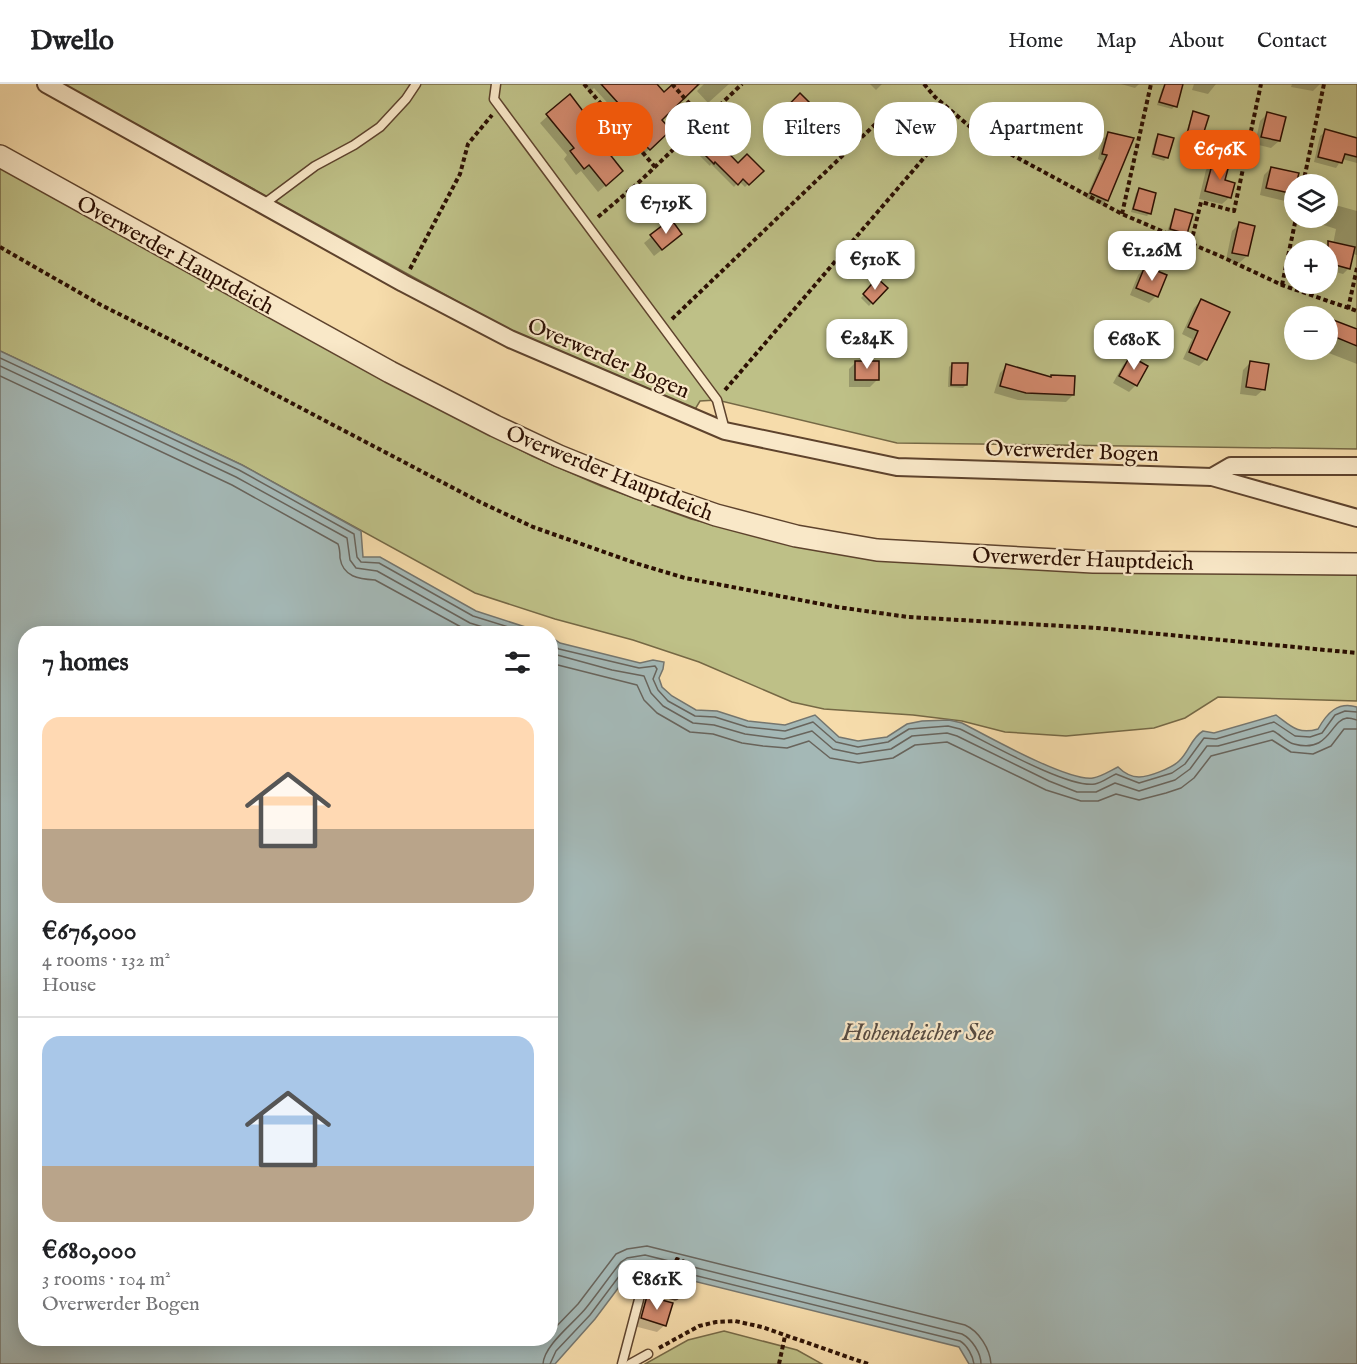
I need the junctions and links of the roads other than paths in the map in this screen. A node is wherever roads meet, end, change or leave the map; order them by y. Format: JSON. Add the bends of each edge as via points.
{"nodes":[{"id":1,"x":46,"y":84,"type":"edge"},
{"id":2,"x":416,"y":84,"type":"edge"},
{"id":3,"x":496,"y":84,"type":"edge"},
{"id":4,"x":0,"y":156,"type":"edge"},
{"id":5,"x":264,"y":204,"type":"junction"},
{"id":6,"x":725,"y":431,"type":"junction"},
{"id":7,"x":1357,"y":466,"type":"edge"},
{"id":8,"x":1212,"y":477,"type":"junction"},
{"id":9,"x":1357,"y":518,"type":"edge"},
{"id":10,"x":1357,"y":564,"type":"edge"},
{"id":11,"x":647,"y":1269,"type":"dead end"},
{"id":12,"x":643,"y":1287,"type":"junction"},
{"id":13,"x":675,"y":1295,"type":"dead end"},
{"id":14,"x":648,"y":1354,"type":"road end"},
{"id":15,"x":622,"y":1364,"type":"edge"},
{"id":16,"x":630,"y":1364,"type":"edge"}],
"edges":[{"from":1,"to":5,"type":"street","name":"Overwerder Bogen"},
{"from":2,"to":5,"type":"lane","via":[[380,127],[315,166]]},
{"from":3,"to":6,"type":"lane","via":[[494,99],[717,400]]},
{"from":4,"to":10,"type":"street","name":"Overwerder Hauptdeich","via":[[495,426],[628,484],[716,515],[796,536],[877,550],[1094,562]]},
{"from":5,"to":6,"type":"street","name":"Overwerder Bogen","via":[[510,339]]},
{"from":6,"to":8,"type":"street","name":"Overwerder Bogen","via":[[897,467]]},
{"from":7,"to":8,"type":"street","name":"Overwerder Bogen","via":[[1231,466]]},
{"from":8,"to":9,"type":"street","name":"Overwerder Bogen"},
{"from":11,"to":12,"type":"lane"},
{"from":12,"to":13,"type":"lane"},
{"from":12,"to":15,"type":"lane"},
{"from":14,"to":16,"type":"lane"}]}
